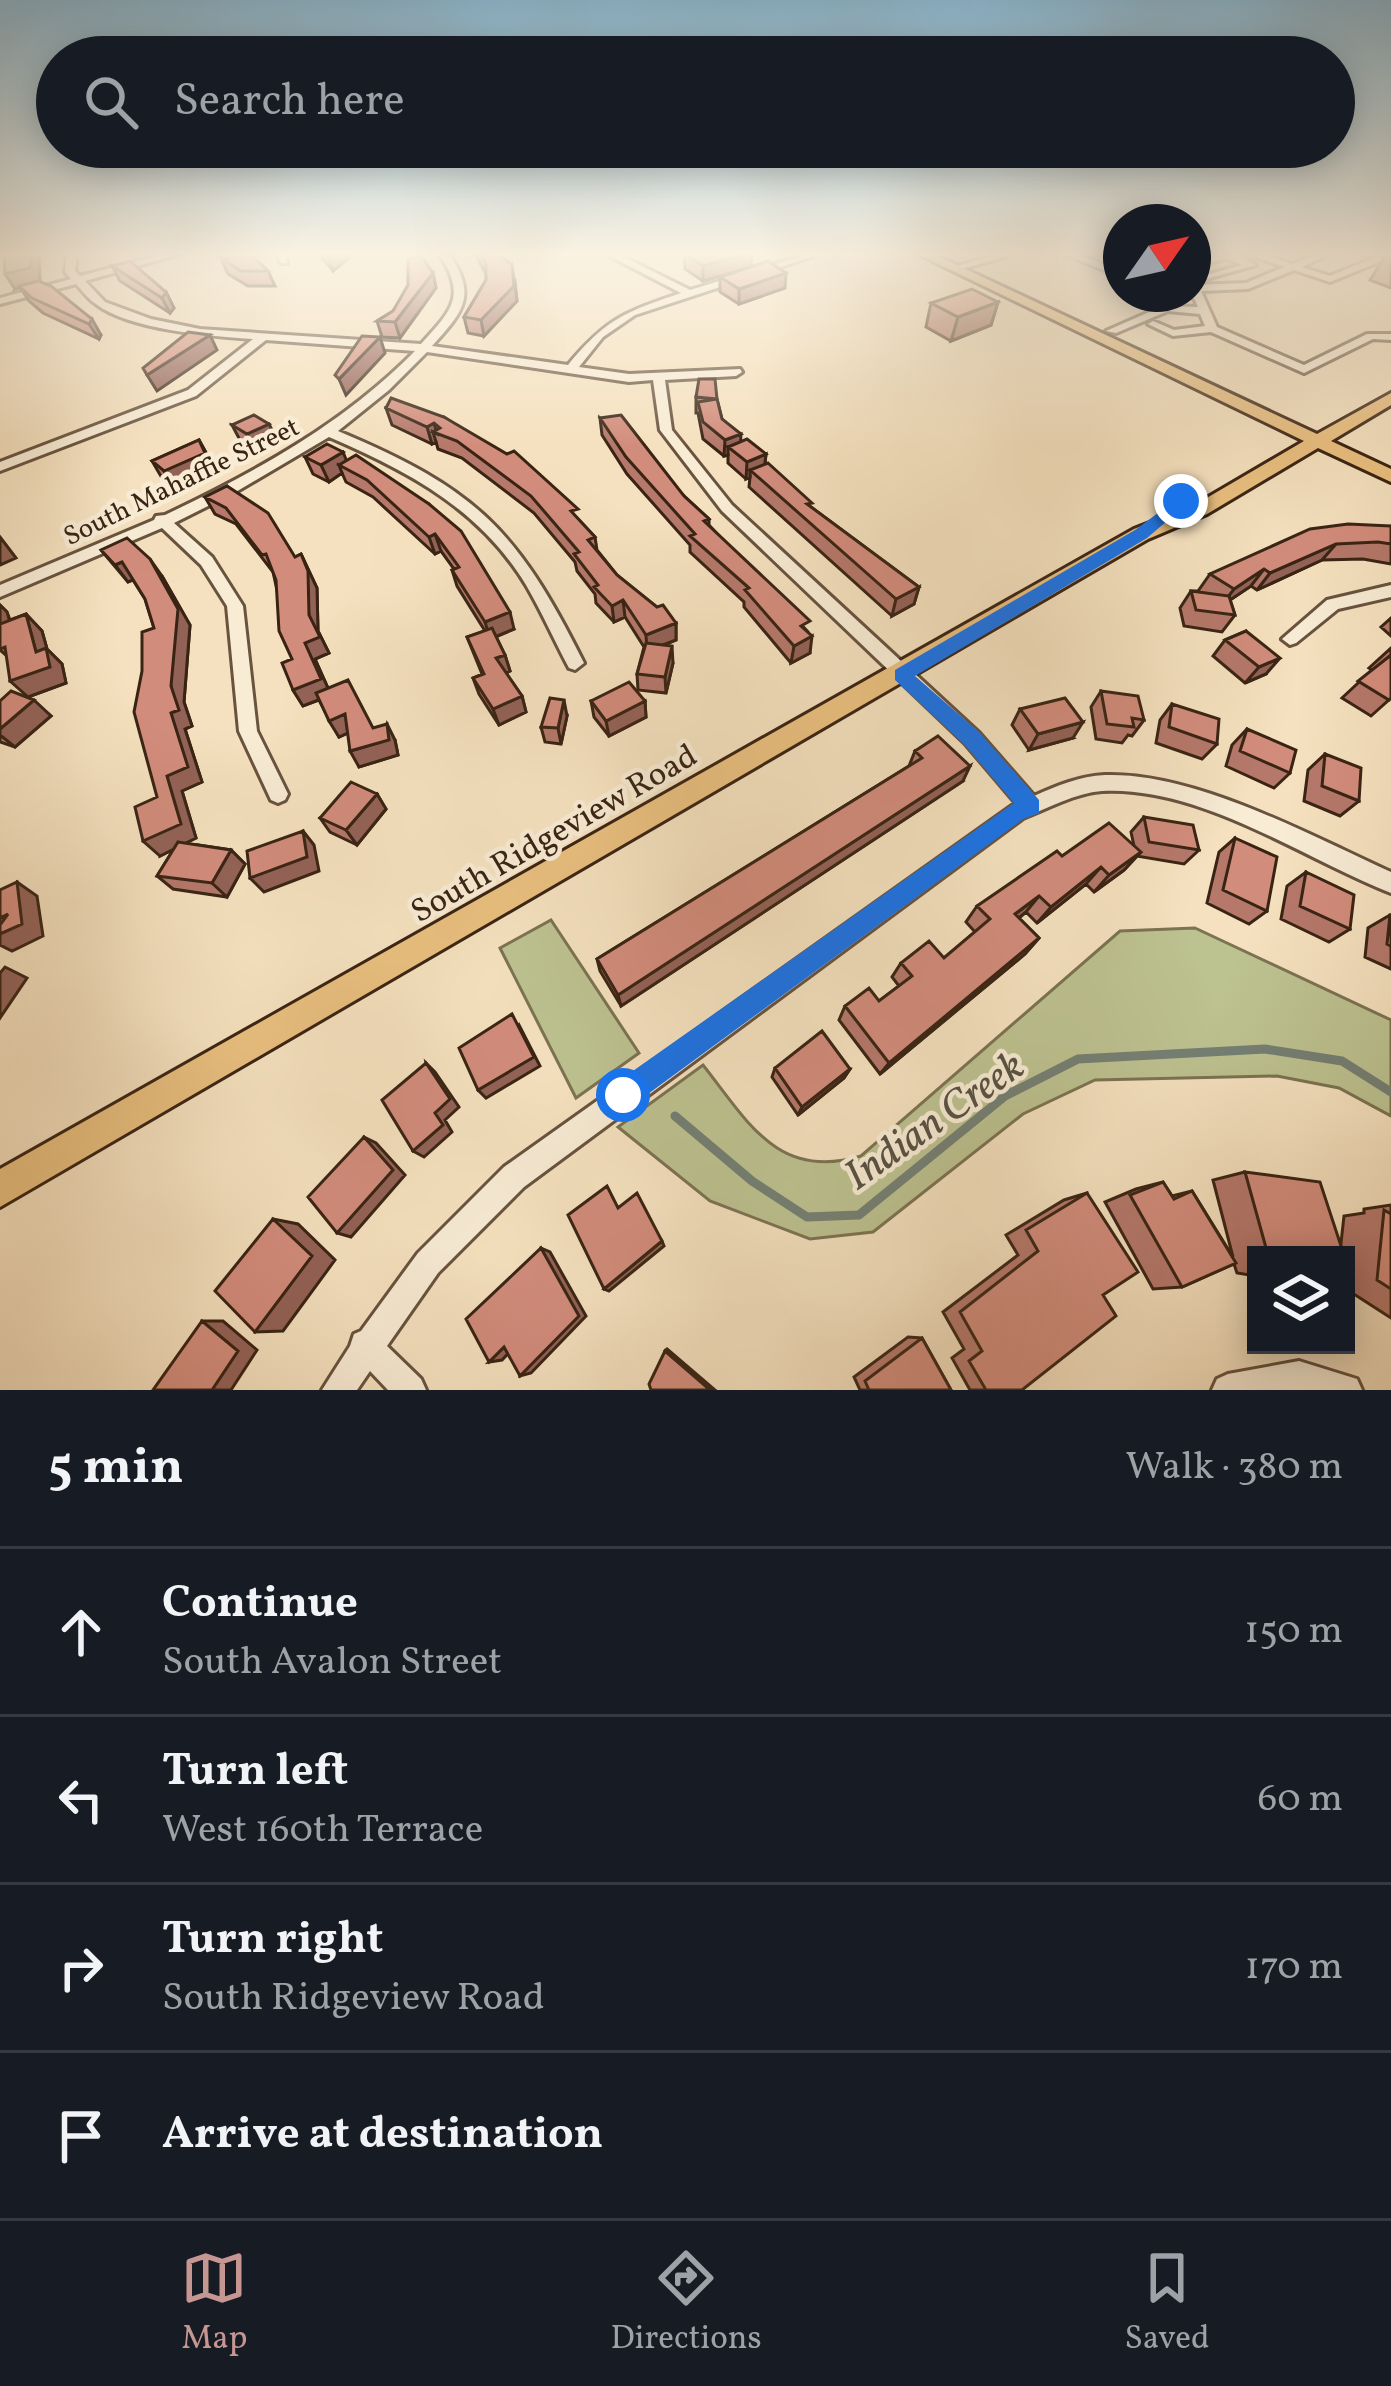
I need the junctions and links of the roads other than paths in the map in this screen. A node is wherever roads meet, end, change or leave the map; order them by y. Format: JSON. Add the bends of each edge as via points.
{"nodes":[{"id":1,"x":135,"y":317,"type":"edge"},
{"id":2,"x":446,"y":317,"type":"edge"},
{"id":3,"x":627,"y":317,"type":"edge"},
{"id":4,"x":1079,"y":317,"type":"edge"},
{"id":5,"x":1082,"y":317,"type":"edge"},
{"id":6,"x":1157,"y":317,"type":"edge"},
{"id":7,"x":1207,"y":317,"type":"edge"},
{"id":8,"x":1153,"y":321,"type":"junction"},
{"id":9,"x":1212,"y":329,"type":"junction"},
{"id":10,"x":1112,"y":331,"type":"junction"},
{"id":11,"x":262,"y":338,"type":"junction"},
{"id":12,"x":1391,"y":338,"type":"edge"},
{"id":13,"x":425,"y":348,"type":"junction"},
{"id":14,"x":570,"y":370,"type":"junction"},
{"id":15,"x":736,"y":372,"type":"dead end"},
{"id":16,"x":659,"y":379,"type":"junction"},
{"id":17,"x":1391,"y":382,"type":"edge"},
{"id":18,"x":1391,"y":398,"type":"edge"},
{"id":19,"x":332,"y":433,"type":"junction"},
{"id":20,"x":1316,"y":433,"type":"junction"},
{"id":21,"x":1391,"y":461,"type":"edge"},
{"id":22,"x":0,"y":467,"type":"edge"},
{"id":23,"x":1391,"y":476,"type":"edge"},
{"id":24,"x":161,"y":519,"type":"junction"},
{"id":25,"x":0,"y":591,"type":"edge"},
{"id":26,"x":1391,"y":591,"type":"edge"},
{"id":27,"x":1290,"y":639,"type":"dead end"},
{"id":28,"x":575,"y":664,"type":"dead end"},
{"id":29,"x":902,"y":675,"type":"junction"},
{"id":30,"x":278,"y":794,"type":"dead end"},
{"id":31,"x":1031,"y":806,"type":"junction"},
{"id":32,"x":1391,"y":883,"type":"edge"},
{"id":33,"x":0,"y":1189,"type":"edge"},
{"id":34,"x":365,"y":1346,"type":"junction"},
{"id":35,"x":338,"y":1390,"type":"edge"},
{"id":36,"x":410,"y":1390,"type":"edge"},
{"id":37,"x":1228,"y":1390,"type":"edge"},
{"id":38,"x":1346,"y":1390,"type":"edge"}],
"edges":[{"from":1,"to":11,"type":"street"},
{"from":2,"to":13,"type":"street","name":"South Mahaffie Street"},
{"from":3,"to":14,"type":"street"},
{"from":4,"to":20,"type":"main road"},
{"from":5,"to":10,"type":"main road"},
{"from":6,"to":8,"type":"street"},
{"from":7,"to":9,"type":"street"},
{"from":8,"to":9,"type":"street","via":[[1181,333]]},
{"from":8,"to":10,"type":"street"},
{"from":9,"to":12,"type":"street","via":[[1304,369],[1371,336]]},
{"from":10,"to":20,"type":"main road"},
{"from":11,"to":13,"type":"street"},
{"from":11,"to":22,"type":"street","via":[[192,393]]},
{"from":13,"to":14,"type":"street"},
{"from":13,"to":19,"type":"street","name":"South Mahaffie Street"},
{"from":14,"to":16,"type":"street"},
{"from":15,"to":16,"type":"street"},
{"from":16,"to":29,"type":"street","via":[[661,416],[684,459],[776,560]]},
{"from":17,"to":20,"type":"main road","name":"South Ridgeview Road"},
{"from":18,"to":20,"type":"main road","name":"South Ridgeview Road"},
{"from":19,"to":24,"type":"street","name":"South Mahaffie Street"},
{"from":19,"to":28,"type":"street","via":[[422,472],[496,529],[536,581]]},
{"from":20,"to":21,"type":"main road"},
{"from":20,"to":23,"type":"main road"},
{"from":20,"to":29,"type":"main road","name":"South Ridgeview Road","via":[[1200,510],[1141,534]]},
{"from":24,"to":25,"type":"street","name":"South Mahaffie Street"},
{"from":24,"to":30,"type":"street","via":[[207,561],[235,606],[248,731]]},
{"from":26,"to":27,"type":"street","via":[[1333,604]]},
{"from":29,"to":31,"type":"street"},
{"from":29,"to":33,"type":"main road","name":"South Ridgeview Road"},
{"from":31,"to":32,"type":"street","via":[[1063,790],[1107,783],[1160,788]]},
{"from":31,"to":34,"type":"street","via":[[514,1177],[428,1263]]},
{"from":34,"to":35,"type":"street"},
{"from":34,"to":36,"type":"street"},
{"from":37,"to":38,"type":"street","via":[[1299,1376]]}]}
